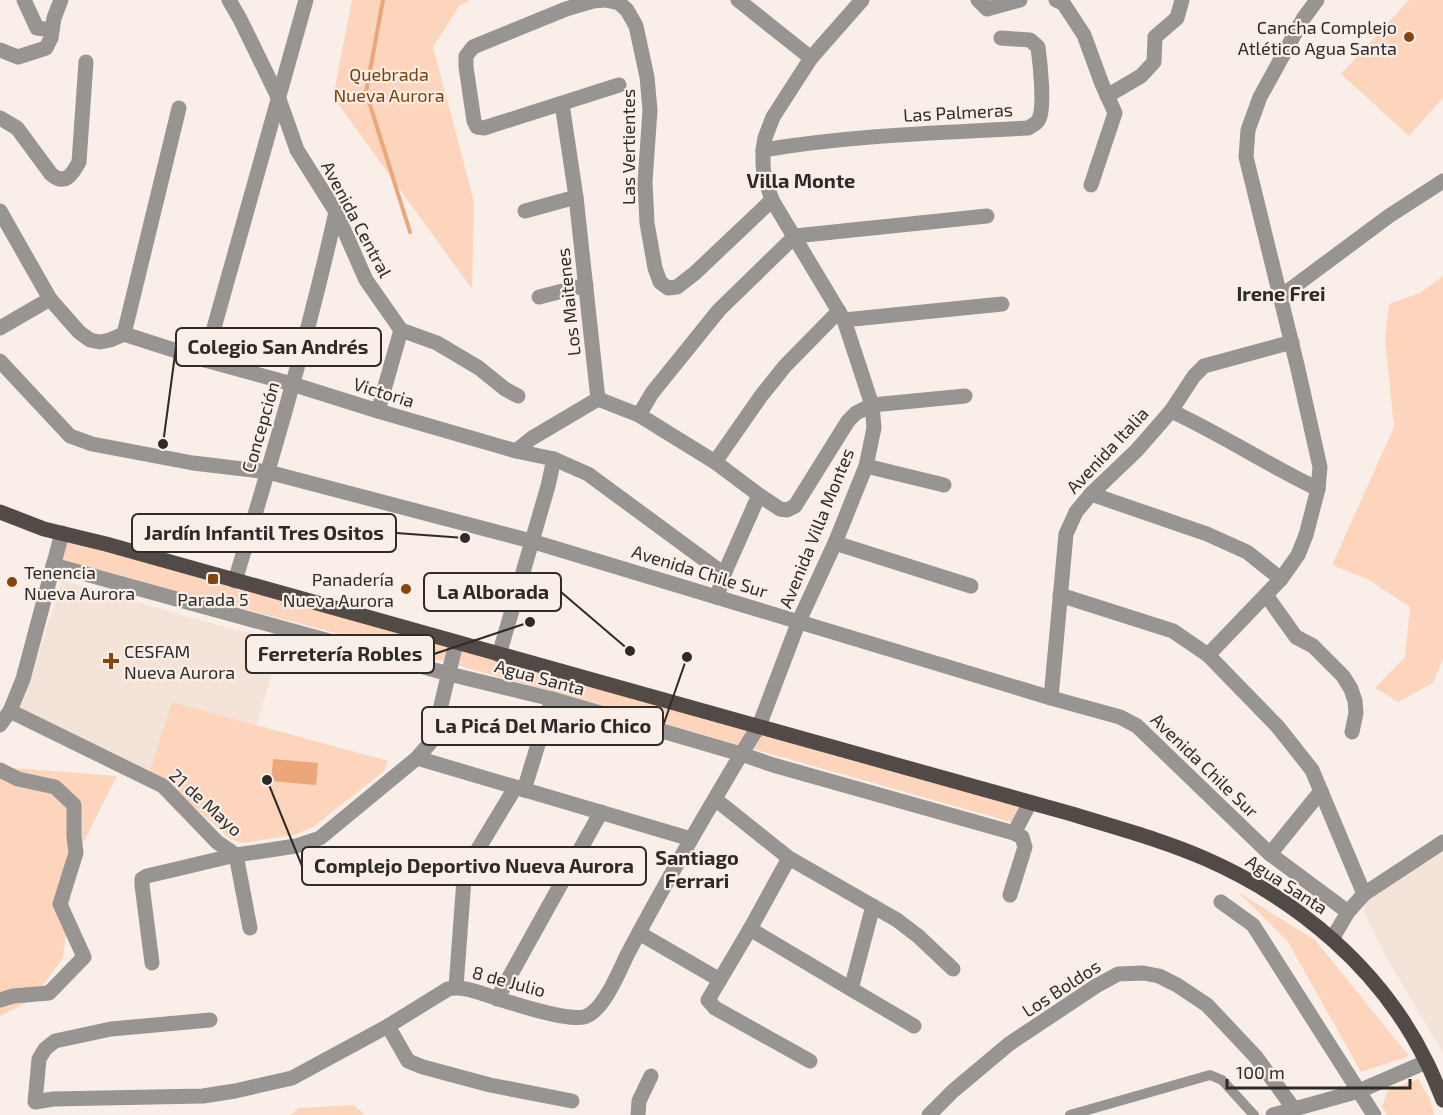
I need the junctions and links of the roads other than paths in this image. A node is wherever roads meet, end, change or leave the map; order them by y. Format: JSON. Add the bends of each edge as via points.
{"nodes":[{"id":1,"x":24,"y":0,"type":"edge"},
{"id":2,"x":62,"y":0,"type":"edge"},
{"id":3,"x":229,"y":0,"type":"edge"},
{"id":4,"x":306,"y":0,"type":"edge"},
{"id":5,"x":606,"y":0,"type":"edge"},
{"id":6,"x":738,"y":0,"type":"edge"},
{"id":7,"x":862,"y":0,"type":"edge"},
{"id":8,"x":978,"y":0,"type":"edge"},
{"id":9,"x":1020,"y":0,"type":"edge"},
{"id":10,"x":1056,"y":0,"type":"edge"},
{"id":11,"x":1182,"y":0,"type":"edge"},
{"id":12,"x":1317,"y":0,"type":"edge"},
{"id":13,"x":630,"y":5,"type":"edge"},
{"id":14,"x":52,"y":34,"type":"junction"},
{"id":15,"x":1001,"y":38,"type":"dead end"},
{"id":16,"x":0,"y":50,"type":"edge"},
{"id":17,"x":811,"y":58,"type":"junction"},
{"id":18,"x":86,"y":62,"type":"dead end"},
{"id":19,"x":619,"y":85,"type":"dead end"},
{"id":20,"x":1107,"y":96,"type":"junction"},
{"id":21,"x":279,"y":99,"type":"junction"},
{"id":22,"x":562,"y":104,"type":"junction"},
{"id":23,"x":179,"y":108,"type":"dead end"},
{"id":24,"x":0,"y":118,"type":"edge"},
{"id":25,"x":763,"y":150,"type":"junction"},
{"id":26,"x":1443,"y":181,"type":"edge"},
{"id":27,"x":1091,"y":185,"type":"dead end"},
{"id":28,"x":576,"y":197,"type":"junction"},
{"id":29,"x":772,"y":200,"type":"junction"},
{"id":30,"x":0,"y":211,"type":"edge"},
{"id":31,"x":525,"y":211,"type":"dead end"},
{"id":32,"x":336,"y":212,"type":"junction"},
{"id":33,"x":987,"y":216,"type":"dead end"},
{"id":34,"x":795,"y":236,"type":"junction"},
{"id":35,"x":586,"y":285,"type":"junction"},
{"id":36,"x":539,"y":297,"type":"dead end"},
{"id":37,"x":1280,"y":297,"type":"junction"},
{"id":38,"x":51,"y":299,"type":"junction"},
{"id":39,"x":1002,"y":304,"type":"dead end"},
{"id":40,"x":842,"y":315,"type":"junction"},
{"id":41,"x":0,"y":328,"type":"edge"},
{"id":42,"x":401,"y":330,"type":"junction"},
{"id":43,"x":124,"y":334,"type":"junction"},
{"id":44,"x":1292,"y":342,"type":"junction"},
{"id":45,"x":205,"y":360,"type":"junction"},
{"id":46,"x":0,"y":361,"type":"edge"},
{"id":47,"x":292,"y":384,"type":"junction"},
{"id":48,"x":518,"y":396,"type":"dead end"},
{"id":49,"x":965,"y":396,"type":"dead end"},
{"id":50,"x":598,"y":399,"type":"junction"},
{"id":51,"x":872,"y":405,"type":"junction"},
{"id":52,"x":378,"y":411,"type":"junction"},
{"id":53,"x":1171,"y":411,"type":"junction"},
{"id":54,"x":639,"y":415,"type":"junction"},
{"id":55,"x":516,"y":451,"type":"junction"},
{"id":56,"x":554,"y":459,"type":"junction"},
{"id":57,"x":715,"y":462,"type":"junction"},
{"id":58,"x":866,"y":466,"type":"junction"},
{"id":59,"x":268,"y":472,"type":"junction"},
{"id":60,"x":944,"y":485,"type":"dead end"},
{"id":61,"x":1318,"y":489,"type":"junction"},
{"id":62,"x":1091,"y":494,"type":"junction"},
{"id":63,"x":759,"y":495,"type":"junction"},
{"id":64,"x":0,"y":512,"type":"edge"},
{"id":65,"x":62,"y":533,"type":"junction"},
{"id":66,"x":531,"y":541,"type":"junction"},
{"id":67,"x":835,"y":543,"type":"junction"},
{"id":68,"x":53,"y":565,"type":"junction"},
{"id":69,"x":724,"y":574,"type":"junction"},
{"id":70,"x":1281,"y":579,"type":"junction"},
{"id":71,"x":235,"y":581,"type":"junction"},
{"id":72,"x":971,"y":586,"type":"dead end"},
{"id":73,"x":1060,"y":595,"type":"junction"},
{"id":74,"x":1266,"y":595,"type":"junction"},
{"id":75,"x":717,"y":597,"type":"junction"},
{"id":76,"x":799,"y":621,"type":"junction"},
{"id":77,"x":456,"y":643,"type":"junction"},
{"id":78,"x":499,"y":655,"type":"junction"},
{"id":79,"x":1208,"y":655,"type":"junction"},
{"id":80,"x":449,"y":674,"type":"junction"},
{"id":81,"x":1051,"y":698,"type":"junction"},
{"id":82,"x":552,"y":699,"type":"junction"},
{"id":83,"x":10,"y":711,"type":"junction"},
{"id":84,"x":0,"y":725,"type":"edge"},
{"id":85,"x":759,"y":726,"type":"junction"},
{"id":86,"x":1352,"y":732,"type":"dead end"},
{"id":87,"x":741,"y":754,"type":"junction"},
{"id":88,"x":417,"y":758,"type":"junction"},
{"id":89,"x":0,"y":770,"type":"edge"},
{"id":90,"x":519,"y":789,"type":"junction"},
{"id":91,"x":1321,"y":791,"type":"junction"},
{"id":92,"x":715,"y":799,"type":"junction"},
{"id":93,"x":1030,"y":803,"type":"junction"},
{"id":94,"x":601,"y":812,"type":"junction"},
{"id":95,"x":1014,"y":833,"type":"junction"},
{"id":96,"x":691,"y":839,"type":"junction"},
{"id":97,"x":1443,"y":842,"type":"edge"},
{"id":98,"x":1270,"y":854,"type":"junction"},
{"id":99,"x":236,"y":855,"type":"junction"},
{"id":100,"x":789,"y":858,"type":"junction"},
{"id":101,"x":1364,"y":894,"type":"junction"},
{"id":102,"x":1010,"y":895,"type":"dead end"},
{"id":103,"x":1221,"y":902,"type":"dead end"},
{"id":104,"x":873,"y":906,"type":"junction"},
{"id":105,"x":1348,"y":912,"type":"junction"},
{"id":106,"x":250,"y":928,"type":"dead end"},
{"id":107,"x":750,"y":929,"type":"junction"},
{"id":108,"x":639,"y":933,"type":"junction"},
{"id":109,"x":1332,"y":939,"type":"junction"},
{"id":110,"x":152,"y":963,"type":"dead end"},
{"id":111,"x":953,"y":969,"type":"dead end"},
{"id":112,"x":720,"y":980,"type":"junction"},
{"id":113,"x":456,"y":987,"type":"junction"},
{"id":114,"x":851,"y":990,"type":"junction"},
{"id":115,"x":497,"y":999,"type":"junction"},
{"id":116,"x":0,"y":1000,"type":"edge"},
{"id":117,"x":210,"y":1020,"type":"dead end"},
{"id":118,"x":388,"y":1026,"type":"junction"},
{"id":119,"x":914,"y":1026,"type":"dead end"},
{"id":120,"x":810,"y":1061,"type":"dead end"},
{"id":121,"x":1426,"y":1062,"type":"junction"},
{"id":122,"x":651,"y":1076,"type":"dead end"},
{"id":123,"x":1359,"y":1091,"type":"junction"},
{"id":124,"x":1443,"y":1100,"type":"edge"},
{"id":125,"x":572,"y":1101,"type":"dead end"},
{"id":126,"x":1294,"y":1109,"type":"junction"},
{"id":127,"x":638,"y":1115,"type":"edge"},
{"id":128,"x":929,"y":1115,"type":"edge"},
{"id":129,"x":1070,"y":1115,"type":"edge"},
{"id":130,"x":1254,"y":1115,"type":"edge"},
{"id":131,"x":1273,"y":1115,"type":"edge"},
{"id":132,"x":1374,"y":1115,"type":"edge"}],
"edges":[{"from":1,"to":14,"type":"street","via":[[37,28]]},
{"from":2,"to":14,"type":"street"},
{"from":3,"to":21,"type":"street","name":"Avenida Central"},
{"from":4,"to":21,"type":"street"},
{"from":5,"to":13,"type":"street"},
{"from":5,"to":22,"type":"street","via":[[566,9],[473,47],[466,56],[477,127]]},
{"from":6,"to":17,"type":"street"},
{"from":7,"to":17,"type":"street","name":"Avenida Villa Montes"},
{"from":8,"to":9,"type":"street","via":[[987,9]]},
{"from":10,"to":20,"type":"street","via":[[1063,3],[1084,35]]},
{"from":11,"to":20,"type":"street","via":[[1177,18],[1155,37],[1154,62],[1141,76]]},
{"from":12,"to":37,"type":"street","via":[[1260,97],[1248,130],[1246,157]]},
{"from":13,"to":29,"type":"street","name":"Las Vertientes","via":[[647,77],[650,110],[646,212],[660,282],[668,288],[677,287]]},
{"from":14,"to":16,"type":"street","via":[[46,48],[18,57]]},
{"from":15,"to":25,"type":"street","name":"Las Palmeras","via":[[1030,40],[1038,47],[1042,112],[1038,122],[1028,128],[808,142]]},
{"from":17,"to":25,"type":"street","name":"Avenida Villa Montes","via":[[773,117]]},
{"from":18,"to":24,"type":"street","via":[[79,162],[73,174],[64,180],[51,174],[17,128]]},
{"from":19,"to":22,"type":"street"},
{"from":20,"to":27,"type":"street","via":[[1114,113]]},
{"from":21,"to":32,"type":"street","name":"Avenida Central","via":[[297,150]]},
{"from":21,"to":45,"type":"street"},
{"from":22,"to":28,"type":"street","name":"Los Maitenes"},
{"from":23,"to":43,"type":"street"},
{"from":25,"to":29,"type":"street","name":"Avenida Villa Montes","via":[[764,176]]},
{"from":26,"to":37,"type":"street"},
{"from":28,"to":31,"type":"street"},
{"from":28,"to":35,"type":"street","name":"Los Maitenes"},
{"from":29,"to":34,"type":"street","name":"Avenida Villa Montes"},
{"from":30,"to":38,"type":"street"},
{"from":32,"to":42,"type":"street","name":"Avenida Central","via":[[366,280]]},
{"from":32,"to":47,"type":"street","name":"Concepción"},
{"from":33,"to":34,"type":"street"},
{"from":34,"to":40,"type":"street","name":"Avenida Villa Montes"},
{"from":34,"to":54,"type":"street","via":[[719,310]]},
{"from":35,"to":36,"type":"street"},
{"from":35,"to":50,"type":"street","name":"Los Maitenes"},
{"from":37,"to":44,"type":"street"},
{"from":38,"to":41,"type":"street"},
{"from":38,"to":43,"type":"street","via":[[90,340],[100,342]]},
{"from":39,"to":40,"type":"street"},
{"from":40,"to":51,"type":"street","name":"Avenida Villa Montes"},
{"from":40,"to":57,"type":"street","via":[[785,366]]},
{"from":42,"to":48,"type":"street","via":[[479,368]]},
{"from":42,"to":52,"type":"street"},
{"from":43,"to":45,"type":"street","name":"Victoria"},
{"from":44,"to":53,"type":"street","name":"Avenida Italia","via":[[1204,366]]},
{"from":44,"to":61,"type":"street","via":[[1320,467]]},
{"from":45,"to":47,"type":"street","name":"Victoria"},
{"from":46,"to":59,"type":"street","name":"Avenida Chile Sur","via":[[70,436],[92,444],[194,463]]},
{"from":47,"to":52,"type":"street","name":"Victoria"},
{"from":47,"to":59,"type":"street","name":"Concepción"},
{"from":49,"to":51,"type":"street"},
{"from":50,"to":54,"type":"street"},
{"from":50,"to":55,"type":"street"},
{"from":51,"to":58,"type":"street","name":"Avenida Villa Montes","via":[[874,428]]},
{"from":51,"to":63,"type":"street","via":[[848,421],[795,506],[780,509]]},
{"from":52,"to":55,"type":"street","name":"Victoria"},
{"from":53,"to":61,"type":"street"},
{"from":53,"to":62,"type":"street","name":"Avenida Italia"},
{"from":54,"to":57,"type":"street"},
{"from":55,"to":56,"type":"street","name":"Victoria"},
{"from":56,"to":66,"type":"street"},
{"from":56,"to":69,"type":"street","name":"Victoria","via":[[588,474]]},
{"from":57,"to":63,"type":"street"},
{"from":58,"to":60,"type":"street"},
{"from":58,"to":67,"type":"street","name":"Avenida Villa Montes"},
{"from":59,"to":66,"type":"street","name":"Avenida Chile Sur"},
{"from":59,"to":71,"type":"street","name":"Concepción"},
{"from":61,"to":70,"type":"street","via":[[1298,555]]},
{"from":62,"to":70,"type":"street","via":[[1207,534],[1247,552]]},
{"from":62,"to":73,"type":"street","name":"Avenida Italia","via":[[1076,512],[1066,534]]},
{"from":63,"to":69,"type":"street"},
{"from":64,"to":65,"type":"main road","name":"Agua Santa"},
{"from":65,"to":68,"type":"street"},
{"from":65,"to":71,"type":"main road","name":"Agua Santa"},
{"from":66,"to":75,"type":"street","name":"Avenida Chile Sur"},
{"from":66,"to":78,"type":"street"},
{"from":67,"to":72,"type":"street"},
{"from":67,"to":76,"type":"street","name":"Avenida Villa Montes"},
{"from":68,"to":80,"type":"street","name":"Agua Santa"},
{"from":68,"to":83,"type":"street","via":[[23,679]]},
{"from":69,"to":75,"type":"street"},
{"from":70,"to":74,"type":"street"},
{"from":71,"to":77,"type":"main road","name":"Agua Santa"},
{"from":73,"to":79,"type":"street","via":[[1173,631]]},
{"from":73,"to":81,"type":"street","name":"Avenida Italia"},
{"from":74,"to":79,"type":"street"},
{"from":74,"to":86,"type":"street","via":[[1296,637],[1313,646],[1343,676],[1355,700]]},
{"from":75,"to":76,"type":"street","name":"Avenida Chile Sur"},
{"from":76,"to":81,"type":"street","name":"Avenida Chile Sur"},
{"from":76,"to":85,"type":"street","name":"Avenida Villa Montes"},
{"from":77,"to":78,"type":"main road","name":"Agua Santa"},
{"from":77,"to":80,"type":"street","name":"21 de Mayo"},
{"from":78,"to":85,"type":"main road","name":"Agua Santa"},
{"from":79,"to":91,"type":"street","via":[[1278,727],[1312,770]]},
{"from":80,"to":82,"type":"street","name":"Agua Santa"},
{"from":80,"to":88,"type":"street","name":"21 de Mayo","via":[[430,743]]},
{"from":81,"to":98,"type":"street","name":"Avenida Chile Sur","via":[[1120,717],[1137,726]]},
{"from":82,"to":87,"type":"street","name":"Agua Santa"},
{"from":82,"to":90,"type":"street"},
{"from":83,"to":84,"type":"street"},
{"from":83,"to":99,"type":"street","name":"21 de Mayo","via":[[163,786],[217,842]]},
{"from":85,"to":87,"type":"street","name":"8 de Julio"},
{"from":85,"to":93,"type":"main road","name":"Agua Santa"},
{"from":87,"to":92,"type":"street","name":"8 de Julio"},
{"from":87,"to":95,"type":"street","name":"Agua Santa"},
{"from":88,"to":90,"type":"street"},
{"from":88,"to":99,"type":"street","name":"21 de Mayo","via":[[320,838],[296,846]]},
{"from":89,"to":116,"type":"street","via":[[18,779],[55,787],[74,805],[76,854],[60,904],[84,957],[50,993]]},
{"from":90,"to":94,"type":"street"},
{"from":90,"to":113,"type":"street","via":[[469,864],[464,879]]},
{"from":91,"to":98,"type":"street"},
{"from":91,"to":101,"type":"street"},
{"from":92,"to":96,"type":"street","name":"8 de Julio"},
{"from":92,"to":100,"type":"street"},
{"from":93,"to":95,"type":"street"},
{"from":93,"to":109,"type":"main road","name":"Agua Santa","via":[[1206,858],[1261,886]]},
{"from":94,"to":96,"type":"street"},
{"from":94,"to":115,"type":"street"},
{"from":95,"to":102,"type":"street","via":[[1022,837],[1024,847]]},
{"from":96,"to":108,"type":"street","name":"8 de Julio"},
{"from":97,"to":101,"type":"street"},
{"from":98,"to":105,"type":"street","name":"Avenida Chile Sur"},
{"from":99,"to":106,"type":"street"},
{"from":99,"to":110,"type":"street","via":[[142,879]]},
{"from":100,"to":104,"type":"street"},
{"from":100,"to":107,"type":"street"},
{"from":101,"to":105,"type":"street"},
{"from":103,"to":123,"type":"street","via":[[1253,925]]},
{"from":104,"to":111,"type":"street","via":[[904,925]]},
{"from":104,"to":114,"type":"street"},
{"from":105,"to":109,"type":"street"},
{"from":107,"to":112,"type":"street"},
{"from":107,"to":114,"type":"street"},
{"from":108,"to":112,"type":"street"},
{"from":108,"to":115,"type":"street","name":"8 de Julio","via":[[605,998],[585,1017],[571,1018]]},
{"from":109,"to":121,"type":"main road","name":"Agua Santa","via":[[1363,968],[1392,1005]]},
{"from":112,"to":120,"type":"street","via":[[708,1000],[715,1008]]},
{"from":113,"to":115,"type":"street","name":"8 de Julio"},
{"from":113,"to":118,"type":"street","name":"8 de Julio"},
{"from":114,"to":119,"type":"street"},
{"from":117,"to":118,"type":"street","name":"8 de Julio","via":[[111,1029],[55,1041],[39,1059],[35,1102],[203,1096],[236,1091],[291,1078]]},
{"from":118,"to":125,"type":"street","via":[[408,1061],[490,1085]]},
{"from":121,"to":123,"type":"street"},
{"from":121,"to":124,"type":"main road","name":"Agua Santa"},
{"from":122,"to":127,"type":"street","via":[[639,1101]]},
{"from":123,"to":126,"type":"street"},
{"from":123,"to":132,"type":"street"},
{"from":126,"to":128,"type":"street","name":"Los Boldos","via":[[1256,1057],[1207,1005],[1159,976],[1118,974],[1019,1038]]},
{"from":126,"to":131,"type":"street"},
{"from":129,"to":130,"type":"street","via":[[1210,1075],[1222,1080]]}]}
